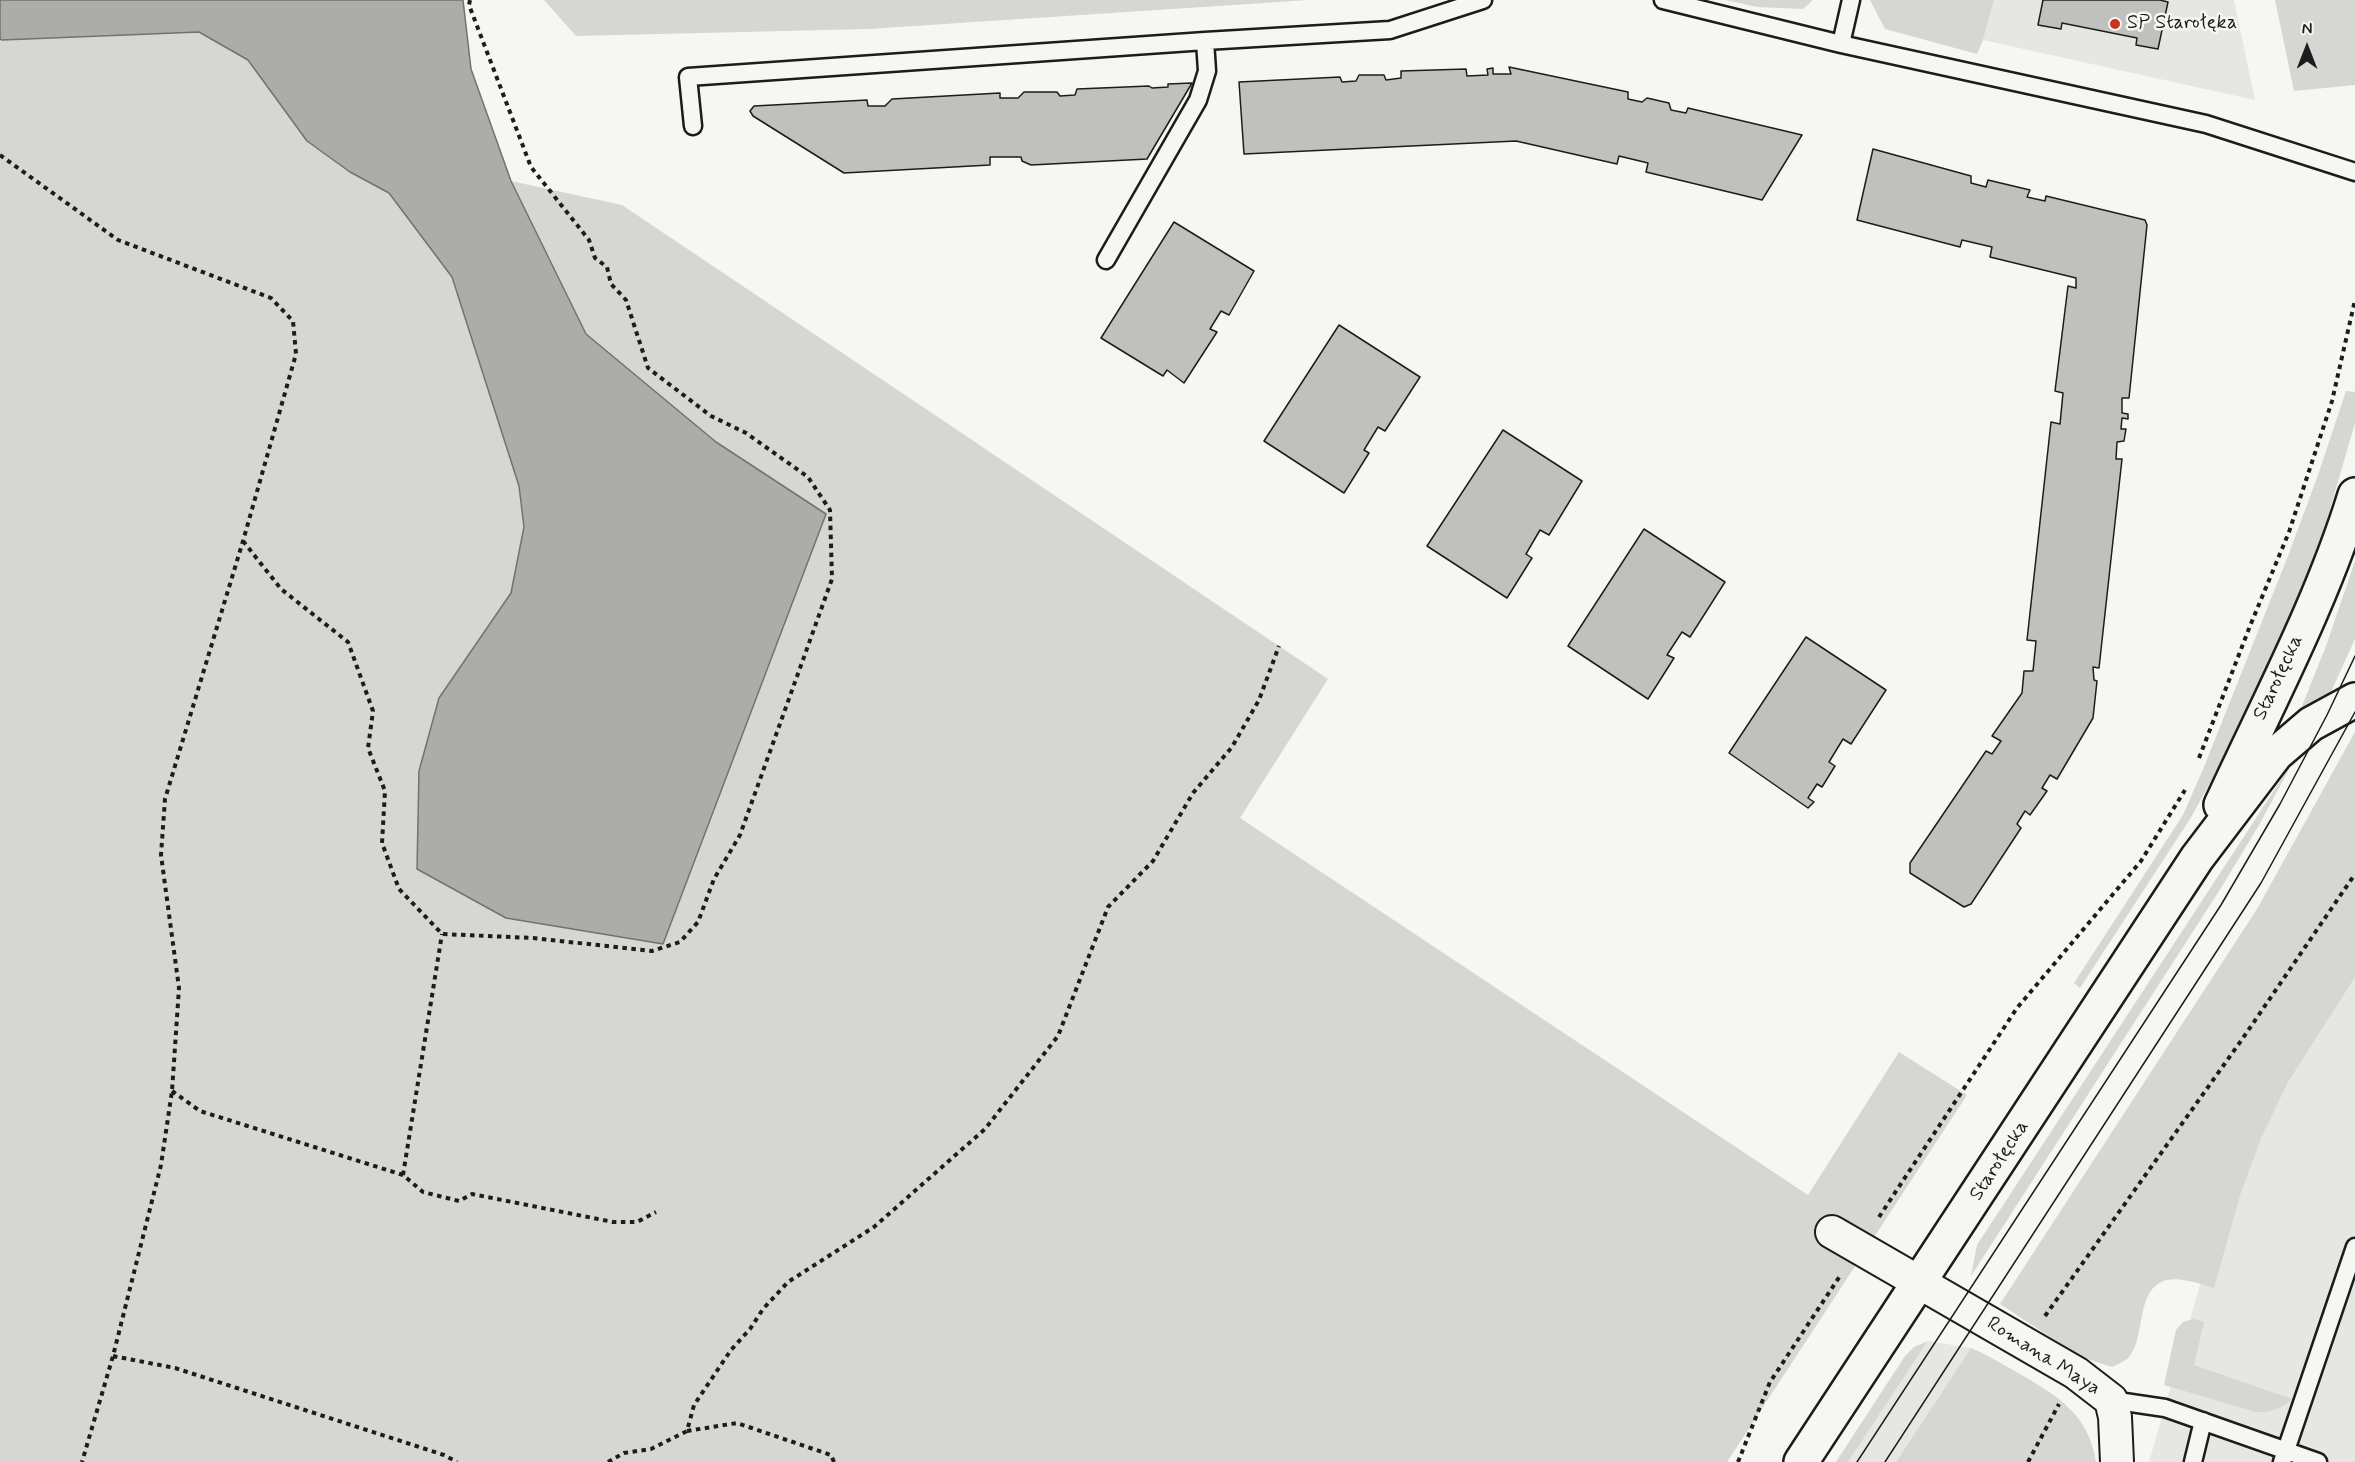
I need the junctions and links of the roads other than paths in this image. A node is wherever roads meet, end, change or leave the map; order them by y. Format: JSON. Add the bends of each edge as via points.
{"nodes":[{"id":1,"x":1483,"y":0,"type":"edge"},
{"id":2,"x":1663,"y":0,"type":"edge"},
{"id":3,"x":1851,"y":0,"type":"edge"},
{"id":4,"x":1205,"y":41,"type":"junction"},
{"id":5,"x":1841,"y":44,"type":"junction"},
{"id":6,"x":693,"y":126,"type":"dead end"},
{"id":7,"x":2355,"y":172,"type":"edge"},
{"id":8,"x":1106,"y":260,"type":"dead end"},
{"id":9,"x":2355,"y":495,"type":"edge"},
{"id":10,"x":2355,"y":700,"type":"edge"},
{"id":11,"x":2197,"y":858,"type":"junction"},
{"id":12,"x":1845,"y":1240,"type":"road end"},
{"id":13,"x":2355,"y":1247,"type":"edge"},
{"id":14,"x":1920,"y":1284,"type":"junction"},
{"id":15,"x":2110,"y":1400,"type":"junction"},
{"id":16,"x":2203,"y":1421,"type":"junction"},
{"id":17,"x":2284,"y":1456,"type":"edge"},
{"id":18,"x":1802,"y":1462,"type":"edge"},
{"id":19,"x":2117,"y":1462,"type":"edge"},
{"id":20,"x":2193,"y":1462,"type":"edge"},
{"id":21,"x":2318,"y":1462,"type":"edge"}],
"edges":[{"from":1,"to":4,"type":"lane","via":[[1390,30]]},
{"from":2,"to":5,"type":"lane"},
{"from":3,"to":5,"type":"lane"},
{"from":4,"to":6,"type":"lane","via":[[688,77]]},
{"from":4,"to":8,"type":"lane","via":[[1207,71],[1198,100]]},
{"from":5,"to":7,"type":"lane","via":[[2206,124]]},
{"from":9,"to":11,"type":"street","name":"Starołęcka","via":[[2312,607]]},
{"from":10,"to":11,"type":"street","name":"Starołęcka","via":[[2311,724],[2276,754]]},
{"from":11,"to":14,"type":"street","name":"Starołęcka"},
{"from":12,"to":14,"type":"street","name":"Romana Maya"},
{"from":13,"to":17,"type":"lane"},
{"from":14,"to":15,"type":"street","name":"Romana Maya","via":[[2076,1373]]},
{"from":14,"to":18,"type":"street","name":"Starołęcka"},
{"from":15,"to":16,"type":"lane","via":[[2165,1408]]},
{"from":15,"to":19,"type":"street","name":"Romana Maya","via":[[2115,1417]]},
{"from":16,"to":17,"type":"lane"},
{"from":16,"to":20,"type":"lane"},
{"from":17,"to":21,"type":"lane"}]}
